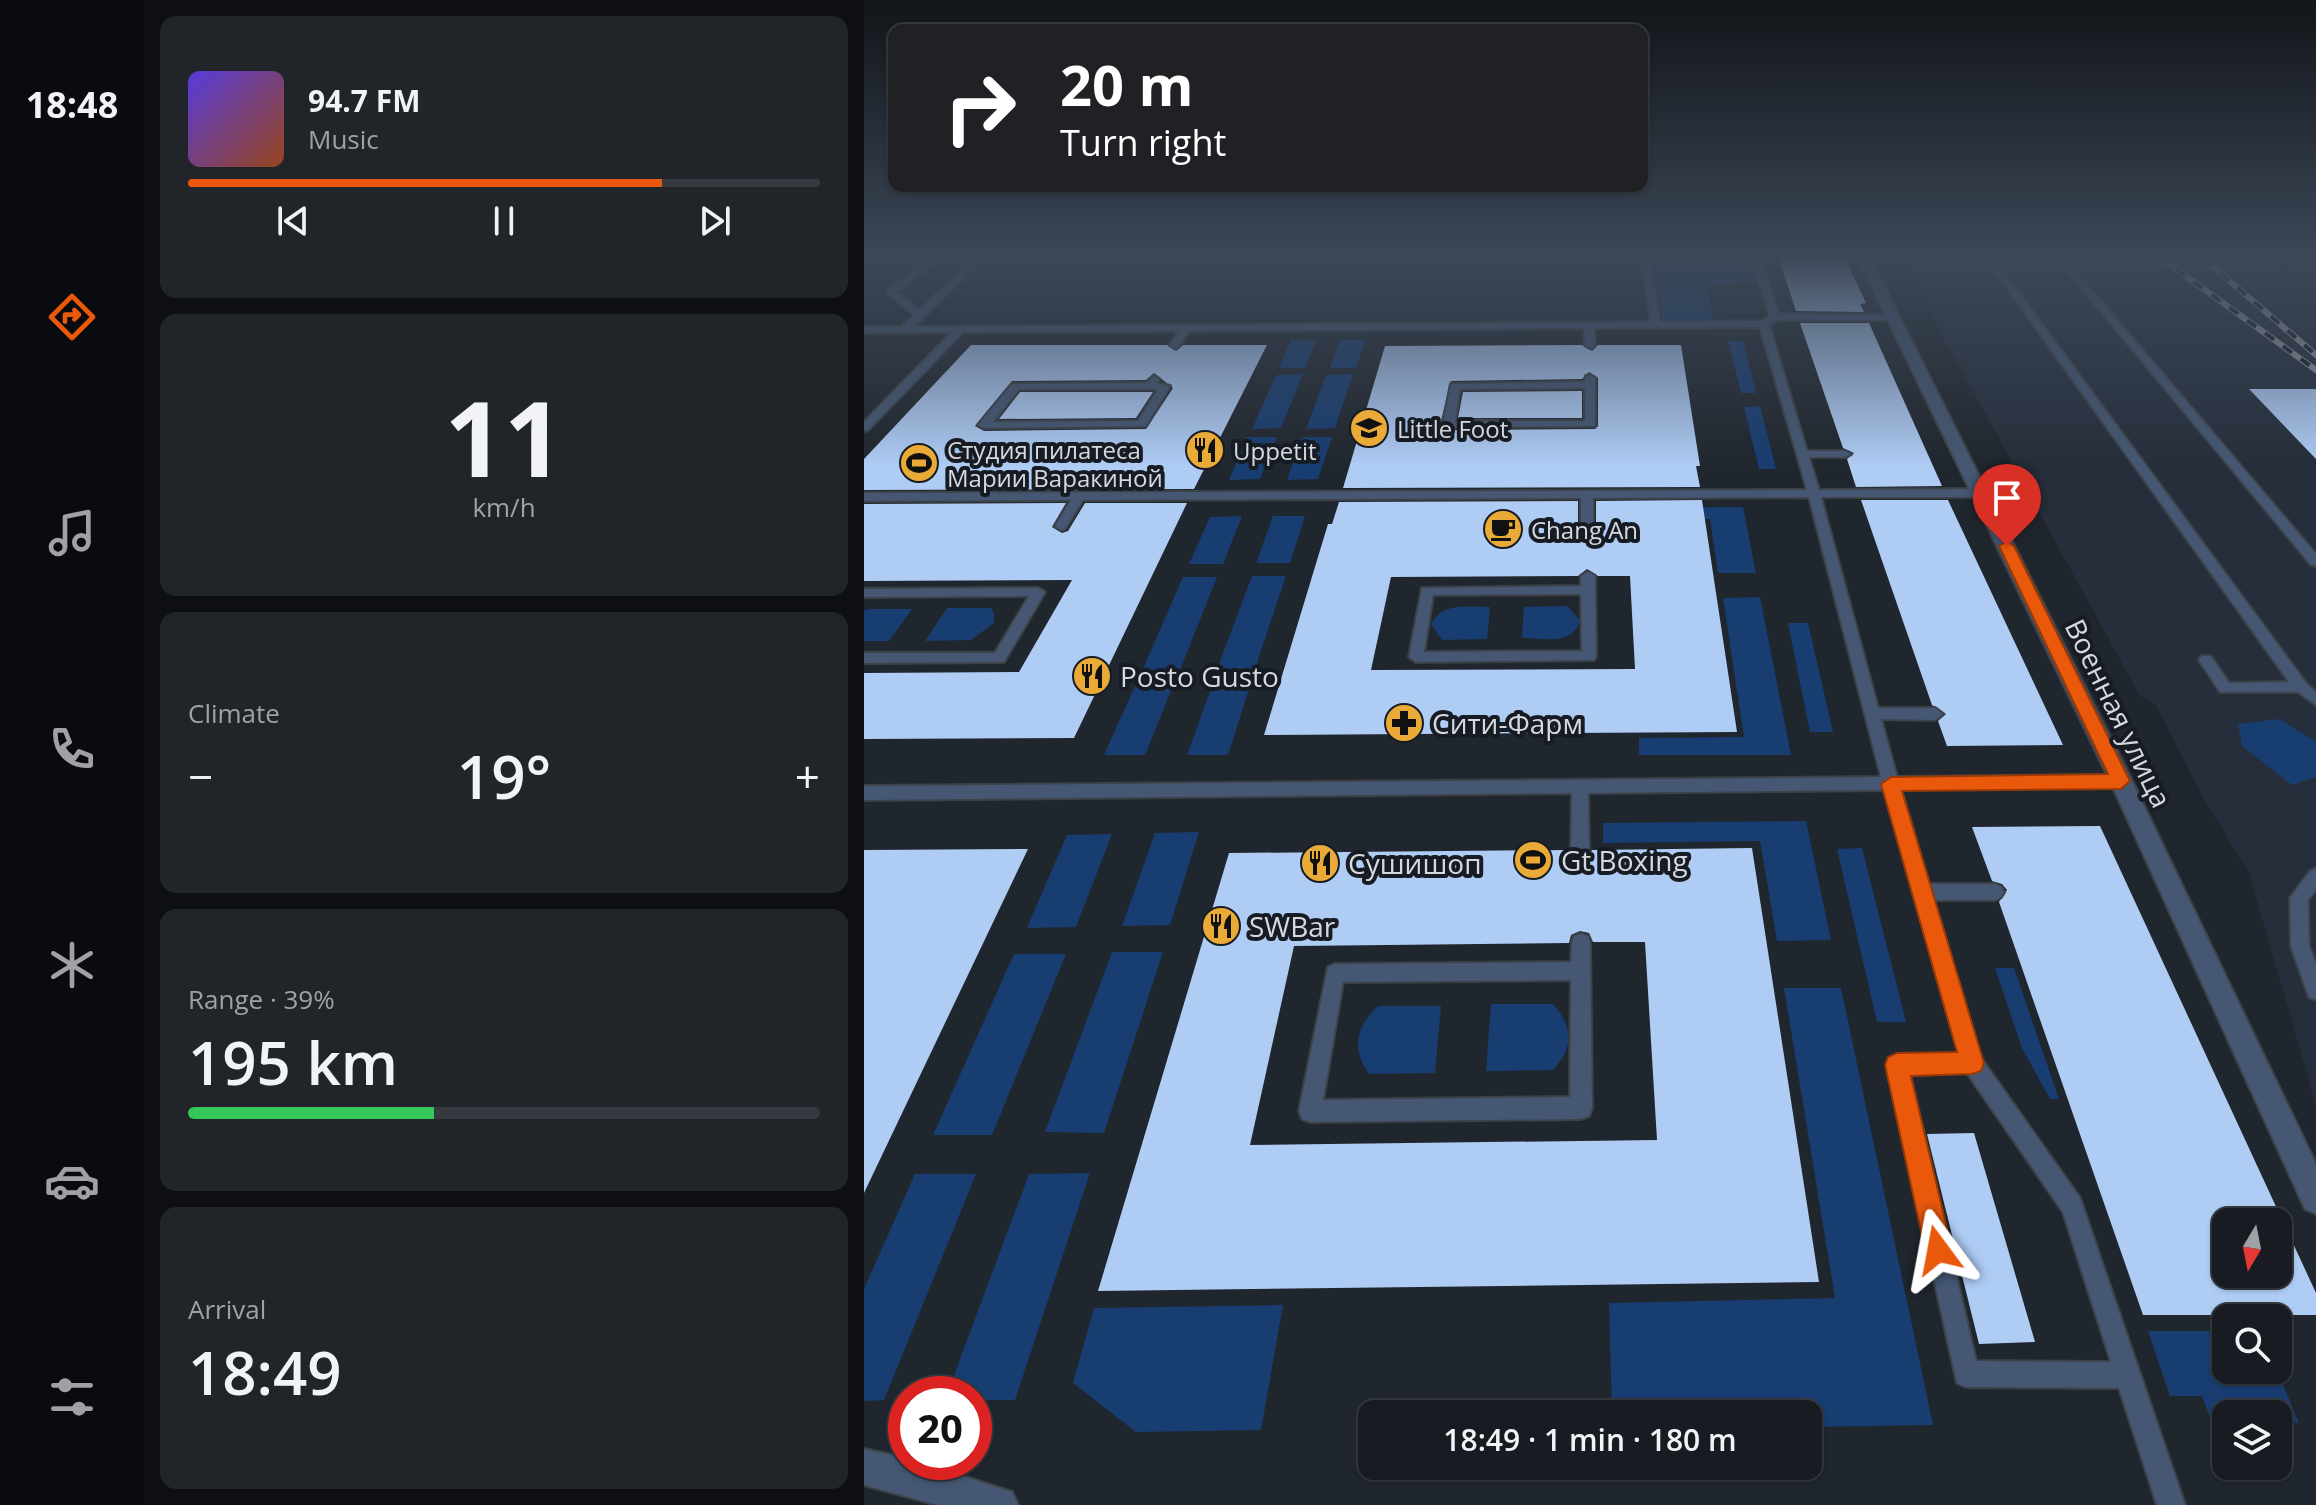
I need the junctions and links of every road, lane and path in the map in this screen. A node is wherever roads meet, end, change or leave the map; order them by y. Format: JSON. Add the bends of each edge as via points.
{"nodes":[{"id":1,"x":908,"y":326,"type":"edge"},
{"id":2,"x":1161,"y":326,"type":"edge"},
{"id":3,"x":1187,"y":326,"type":"edge"},
{"id":4,"x":1589,"y":326,"type":"edge"},
{"id":5,"x":1771,"y":326,"type":"edge"},
{"id":6,"x":1899,"y":326,"type":"edge"},
{"id":7,"x":2039,"y":326,"type":"edge"},
{"id":8,"x":2118,"y":326,"type":"edge"},
{"id":9,"x":962,"y":328,"type":"junction"},
{"id":10,"x":905,"y":329,"type":"junction"},
{"id":11,"x":864,"y":330,"type":"edge"},
{"id":12,"x":1175,"y":345,"type":"dead end"},
{"id":13,"x":1590,"y":345,"type":"dead end"},
{"id":14,"x":1152,"y":382,"type":"joint"},
{"id":15,"x":1590,"y":382,"type":"joint"},
{"id":16,"x":864,"y":428,"type":"edge"},
{"id":17,"x":1803,"y":454,"type":"junction"},
{"id":18,"x":1845,"y":454,"type":"dead end"},
{"id":19,"x":1981,"y":493,"type":"junction"},
{"id":20,"x":1814,"y":494,"type":"junction"},
{"id":21,"x":1587,"y":495,"type":"junction"},
{"id":22,"x":864,"y":497,"type":"edge"},
{"id":23,"x":1079,"y":497,"type":"junction"},
{"id":24,"x":1587,"y":523,"type":"dead end"},
{"id":25,"x":1061,"y":526,"type":"dead end"},
{"id":26,"x":2316,"y":562,"type":"edge"},
{"id":27,"x":1588,"y":583,"type":"joint"},
{"id":28,"x":864,"y":593,"type":"edge"},
{"id":29,"x":864,"y":658,"type":"edge"},
{"id":30,"x":2206,"y":660,"type":"dead end"},
{"id":31,"x":2301,"y":687,"type":"junction"},
{"id":32,"x":2316,"y":700,"type":"edge"},
{"id":33,"x":1872,"y":713,"type":"junction"},
{"id":34,"x":1935,"y":714,"type":"dead end"},
{"id":35,"x":2121,"y":781,"type":"junction"},
{"id":36,"x":1891,"y":784,"type":"junction"},
{"id":37,"x":1580,"y":786,"type":"junction"},
{"id":38,"x":864,"y":793,"type":"edge"},
{"id":39,"x":1580,"y":850,"type":"dead end"},
{"id":40,"x":2316,"y":876,"type":"edge"},
{"id":41,"x":1923,"y":892,"type":"junction"},
{"id":42,"x":1995,"y":892,"type":"dead end"},
{"id":43,"x":1581,"y":942,"type":"dead end"},
{"id":44,"x":1581,"y":971,"type":"junction"},
{"id":45,"x":2316,"y":991,"type":"edge"},
{"id":46,"x":1972,"y":1063,"type":"junction"},
{"id":47,"x":2316,"y":1198,"type":"edge"},
{"id":48,"x":2128,"y":1375,"type":"junction"},
{"id":49,"x":864,"y":1467,"type":"edge"},
{"id":50,"x":999,"y":1505,"type":"edge"},
{"id":51,"x":2171,"y":1505,"type":"edge"}],
"edges":[{"from":1,"to":10,"type":"lane"},
{"from":2,"to":9,"type":"lane"},
{"from":3,"to":12,"type":"lane"},
{"from":4,"to":13,"type":"lane"},
{"from":5,"to":17,"type":"lane"},
{"from":6,"to":19,"type":"street","name":"Военная улица"},
{"from":7,"to":31,"type":"lane"},
{"from":8,"to":26,"type":"lane"},
{"from":9,"to":10,"type":"lane"},
{"from":9,"to":16,"type":"lane"},
{"from":10,"to":11,"type":"lane"},
{"from":14,"to":14,"type":"lane","via":[[1016,386],[984,425],[1142,424],[1165,386]]},
{"from":15,"to":15,"type":"lane","via":[[1455,386],[1449,424],[1591,424]]},
{"from":17,"to":18,"type":"lane"},
{"from":17,"to":20,"type":"lane"},
{"from":19,"to":20,"type":"lane"},
{"from":19,"to":35,"type":"street","name":"Военная улица"},
{"from":20,"to":21,"type":"lane"},
{"from":20,"to":33,"type":"lane"},
{"from":21,"to":23,"type":"lane"},
{"from":21,"to":24,"type":"lane"},
{"from":22,"to":23,"type":"lane"},
{"from":23,"to":25,"type":"lane"},
{"from":27,"to":27,"type":"lane","via":[[1427,591],[1416,657],[1589,656]]},
{"from":28,"to":29,"type":"lane","via":[[1024,586],[1038,592],[999,658]]},
{"from":30,"to":31,"type":"lane","via":[[2225,688]]},
{"from":31,"to":32,"type":"lane"},
{"from":33,"to":34,"type":"lane"},
{"from":33,"to":36,"type":"lane"},
{"from":35,"to":36,"type":"lane"},
{"from":35,"to":47,"type":"street","name":"Военная улица"},
{"from":36,"to":37,"type":"lane"},
{"from":36,"to":41,"type":"lane"},
{"from":37,"to":38,"type":"lane"},
{"from":37,"to":39,"type":"lane"},
{"from":40,"to":45,"type":"lane","via":[[2299,898],[2300,946]]},
{"from":41,"to":42,"type":"lane"},
{"from":41,"to":46,"type":"lane"},
{"from":43,"to":44,"type":"lane"},
{"from":44,"to":44,"type":"lane","via":[[1335,973],[1310,1111],[1581,1108]]},
{"from":46,"to":48,"type":"lane","via":[[2072,1206]]},
{"from":46,"to":48,"type":"lane","via":[[1897,1065],[1966,1374]]},
{"from":48,"to":51,"type":"lane"},
{"from":49,"to":50,"type":"street"}]}
